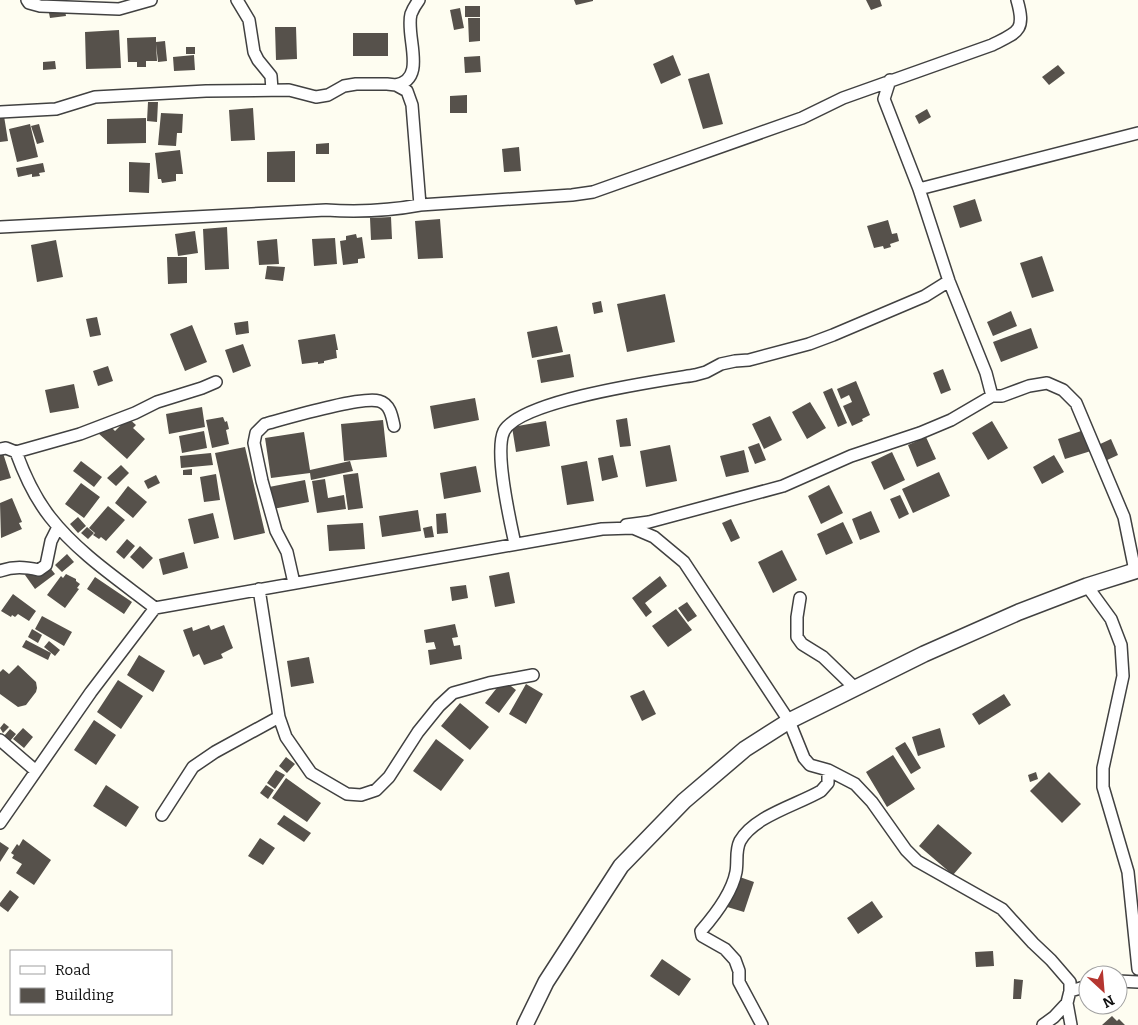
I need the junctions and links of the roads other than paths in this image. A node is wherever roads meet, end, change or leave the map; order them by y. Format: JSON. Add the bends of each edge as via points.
{"nodes":[{"id":1,"x":27,"y":0,"type":"edge"},
{"id":2,"x":151,"y":0,"type":"edge"},
{"id":3,"x":237,"y":0,"type":"edge"},
{"id":4,"x":419,"y":0,"type":"edge"},
{"id":5,"x":1017,"y":0,"type":"edge"},
{"id":6,"x":890,"y":80,"type":"junction"},
{"id":7,"x":396,"y":85,"type":"junction"},
{"id":8,"x":272,"y":90,"type":"junction"},
{"id":9,"x":868,"y":90,"type":"junction"},
{"id":10,"x":884,"y":98,"type":"junction"},
{"id":11,"x":0,"y":112,"type":"edge"},
{"id":12,"x":1138,"y":133,"type":"edge"},
{"id":13,"x":919,"y":189,"type":"junction"},
{"id":14,"x":420,"y":205,"type":"junction"},
{"id":15,"x":0,"y":228,"type":"edge"},
{"id":16,"x":949,"y":282,"type":"junction"},
{"id":17,"x":216,"y":382,"type":"dead end"},
{"id":18,"x":992,"y":396,"type":"junction"},
{"id":19,"x":394,"y":426,"type":"dead end"},
{"id":20,"x":0,"y":449,"type":"edge"},
{"id":21,"x":16,"y":452,"type":"junction"},
{"id":22,"x":58,"y":527,"type":"junction"},
{"id":23,"x":602,"y":529,"type":"junction"},
{"id":24,"x":515,"y":544,"type":"junction"},
{"id":25,"x":0,"y":570,"type":"edge"},
{"id":26,"x":1137,"y":570,"type":"edge"},
{"id":27,"x":294,"y":583,"type":"junction"},
{"id":28,"x":1087,"y":586,"type":"junction"},
{"id":29,"x":259,"y":589,"type":"junction"},
{"id":30,"x":800,"y":598,"type":"dead end"},
{"id":31,"x":155,"y":608,"type":"junction"},
{"id":32,"x":533,"y":675,"type":"dead end"},
{"id":33,"x":855,"y":688,"type":"junction"},
{"id":34,"x":279,"y":717,"type":"junction"},
{"id":35,"x":789,"y":721,"type":"junction"},
{"id":36,"x":0,"y":740,"type":"edge"},
{"id":37,"x":828,"y":770,"type":"junction"},
{"id":38,"x":36,"y":771,"type":"junction"},
{"id":39,"x":162,"y":815,"type":"dead end"},
{"id":40,"x":0,"y":824,"type":"edge"},
{"id":41,"x":1128,"y":872,"type":"junction"},
{"id":42,"x":1138,"y":885,"type":"edge"},
{"id":43,"x":1138,"y":969,"type":"edge"},
{"id":44,"x":1078,"y":988,"type":"edge"},
{"id":45,"x":1070,"y":990,"type":"junction"},
{"id":46,"x":1067,"y":1003,"type":"junction"},
{"id":47,"x":525,"y":1025,"type":"edge"},
{"id":48,"x":762,"y":1025,"type":"edge"},
{"id":49,"x":1043,"y":1025,"type":"edge"},
{"id":50,"x":1071,"y":1025,"type":"edge"}],
"edges":[{"from":1,"to":2,"type":"street","via":[[40,6],[119,9]]},
{"from":3,"to":8,"type":"street","via":[[249,20],[254,52],[271,76]]},
{"from":4,"to":7,"type":"street","via":[[411,15],[412,77],[405,84]]},
{"from":5,"to":6,"type":"street","via":[[1021,23],[1011,35],[974,52]]},
{"from":6,"to":9,"type":"street"},
{"from":6,"to":10,"type":"street"},
{"from":7,"to":8,"type":"street","via":[[356,84],[316,96]]},
{"from":7,"to":14,"type":"street","via":[[407,91],[412,105]]},
{"from":8,"to":11,"type":"street","via":[[95,97],[56,109]]},
{"from":9,"to":10,"type":"street"},
{"from":9,"to":14,"type":"street","via":[[802,118],[594,192]]},
{"from":10,"to":13,"type":"street"},
{"from":12,"to":13,"type":"street"},
{"from":13,"to":16,"type":"street"},
{"from":14,"to":15,"type":"street","via":[[359,212],[326,210]]},
{"from":16,"to":18,"type":"street","via":[[986,373]]},
{"from":16,"to":24,"type":"street","via":[[926,296],[809,344],[721,364],[695,375],[574,398],[519,418],[503,433],[501,457]]},
{"from":17,"to":21,"type":"street","via":[[156,402],[80,434]]},
{"from":18,"to":23,"type":"street","via":[[951,420],[851,456],[782,486],[650,522]]},
{"from":18,"to":26,"type":"street","via":[[1047,383],[1063,390],[1076,403],[1124,517]]},
{"from":19,"to":27,"type":"street","via":[[390,410],[380,401],[362,400],[265,424],[256,433],[254,443],[262,481],[276,532],[287,552]]},
{"from":20,"to":21,"type":"street"},
{"from":21,"to":22,"type":"street","via":[[32,490]]},
{"from":22,"to":25,"type":"street","via":[[46,565],[39,570],[25,567]]},
{"from":22,"to":31,"type":"street"},
{"from":23,"to":24,"type":"street"},
{"from":23,"to":35,"type":"street","via":[[633,528],[654,537],[684,562]]},
{"from":24,"to":27,"type":"street"},
{"from":26,"to":28,"type":"street"},
{"from":27,"to":29,"type":"street"},
{"from":28,"to":33,"type":"street","via":[[1019,612]]},
{"from":28,"to":41,"type":"street","via":[[1111,619],[1122,645],[1123,676],[1103,768],[1104,787]]},
{"from":29,"to":31,"type":"street"},
{"from":29,"to":34,"type":"street"},
{"from":30,"to":33,"type":"street","via":[[797,637]]},
{"from":31,"to":38,"type":"street"},
{"from":32,"to":34,"type":"street","via":[[489,682],[453,694],[418,732],[389,777],[376,790],[361,795],[347,794],[311,773],[286,737]]},
{"from":33,"to":35,"type":"street"},
{"from":34,"to":39,"type":"street","via":[[193,767]]},
{"from":35,"to":37,"type":"street","via":[[804,758],[810,765]]},
{"from":35,"to":47,"type":"street","via":[[745,749],[692,794],[621,866],[546,982]]},
{"from":36,"to":38,"type":"street"},
{"from":37,"to":45,"type":"street","via":[[861,790],[917,861],[1002,909],[1070,982]]},
{"from":37,"to":48,"type":"street","via":[[828,783],[821,791],[758,822],[740,841],[736,872],[727,896],[701,931],[702,936],[725,949],[735,960],[739,982]]},
{"from":38,"to":40,"type":"street"},
{"from":41,"to":42,"type":"street"},
{"from":41,"to":43,"type":"street"},
{"from":44,"to":45,"type":"street"},
{"from":45,"to":46,"type":"street"},
{"from":46,"to":49,"type":"street"},
{"from":46,"to":50,"type":"street"}]}
